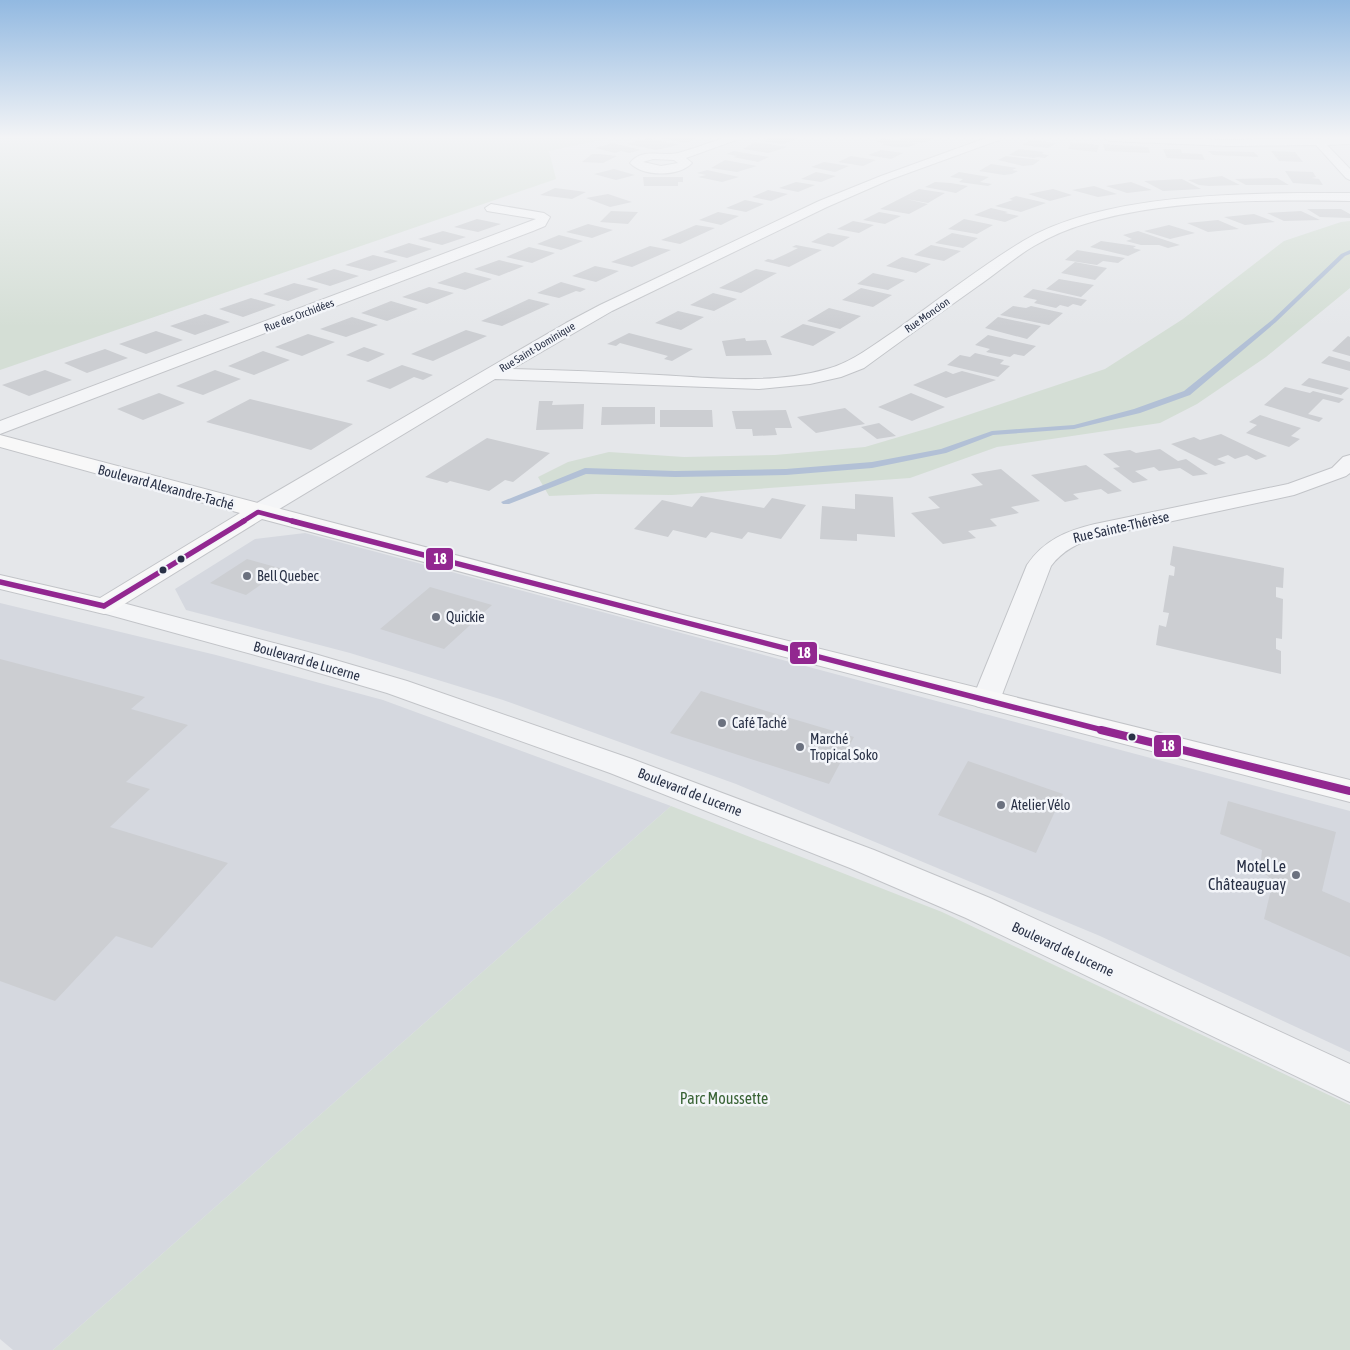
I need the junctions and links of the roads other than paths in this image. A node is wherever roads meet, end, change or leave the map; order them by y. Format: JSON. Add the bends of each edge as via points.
{"nodes":[{"id":1,"x":831,"y":201,"type":"edge"},
{"id":2,"x":1219,"y":201,"type":"edge"},
{"id":3,"x":491,"y":208,"type":"dead end"},
{"id":4,"x":494,"y":374,"type":"junction"},
{"id":5,"x":0,"y":428,"type":"edge"},
{"id":6,"x":0,"y":441,"type":"edge"},
{"id":7,"x":1350,"y":462,"type":"edge"},
{"id":8,"x":258,"y":512,"type":"junction"},
{"id":9,"x":0,"y":582,"type":"edge"},
{"id":10,"x":104,"y":606,"type":"junction"},
{"id":11,"x":986,"y":700,"type":"junction"},
{"id":12,"x":1350,"y":791,"type":"edge"},
{"id":13,"x":1350,"y":1084,"type":"edge"}],
"edges":[{"from":1,"to":4,"type":"street","name":"Rue Saint-Dominique","via":[[606,308]]},
{"from":2,"to":4,"type":"street","name":"Rue Moncion","via":[[1125,211],[1040,237],[842,372],[754,384]]},
{"from":3,"to":5,"type":"street","name":"Rue des Orchidées","via":[[544,217],[540,223],[528,228]]},
{"from":4,"to":8,"type":"street","name":"Rue Saint-Dominique"},
{"from":6,"to":8,"type":"main road","name":"Boulevard Alexandre-Taché"},
{"from":7,"to":11,"type":"street","name":"Rue Sainte-Thérèse","via":[[1339,472],[1294,489],[1095,530],[1060,543],[1039,565]]},
{"from":8,"to":10,"type":"main road","name":"Rue Saint-Dominique"},
{"from":8,"to":11,"type":"main road","name":"Boulevard Alexandre-Taché"},
{"from":9,"to":10,"type":"main road","name":"Boulevard de Lucerne"},
{"from":10,"to":13,"type":"street","name":"Boulevard de Lucerne","via":[[397,687],[646,775],[862,858],[978,908]]},
{"from":11,"to":12,"type":"main road","name":"Boulevard Alexandre-Taché"}]}
